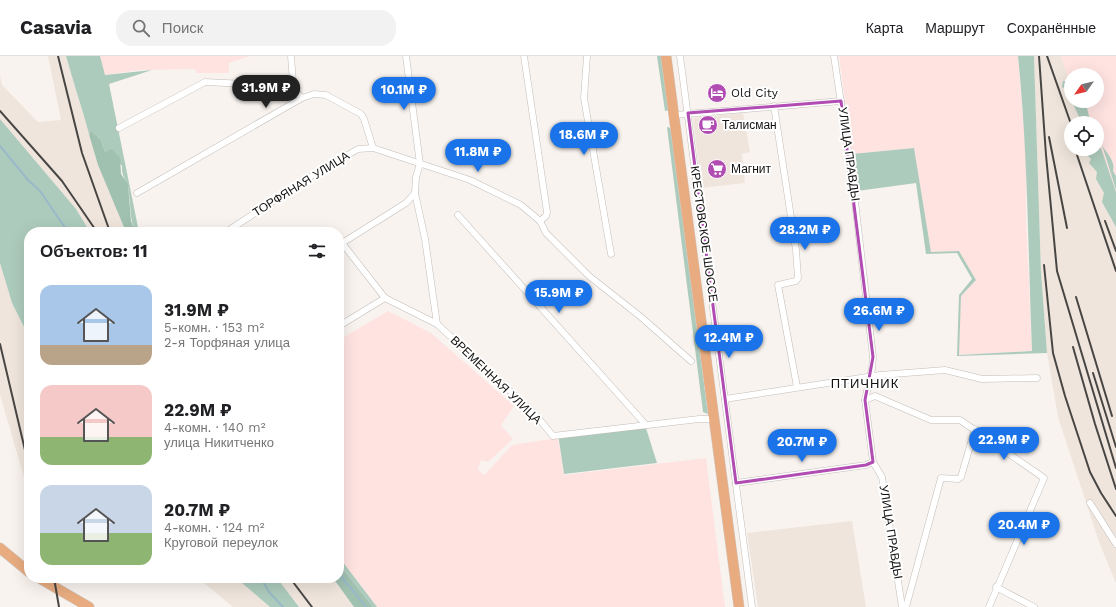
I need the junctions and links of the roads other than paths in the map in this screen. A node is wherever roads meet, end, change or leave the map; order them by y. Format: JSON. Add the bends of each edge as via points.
{"nodes":[{"id":1,"x":291,"y":56,"type":"edge"},
{"id":2,"x":406,"y":56,"type":"edge"},
{"id":3,"x":524,"y":56,"type":"edge"},
{"id":4,"x":587,"y":56,"type":"edge"},
{"id":5,"x":666,"y":56,"type":"edge"},
{"id":6,"x":680,"y":56,"type":"edge"},
{"id":7,"x":834,"y":56,"type":"edge"},
{"id":8,"x":292,"y":88,"type":"junction"},
{"id":9,"x":302,"y":98,"type":"junction"},
{"id":10,"x":841,"y":101,"type":"junction"},
{"id":11,"x":774,"y":106,"type":"junction"},
{"id":12,"x":688,"y":113,"type":"junction"},
{"id":13,"x":674,"y":115,"type":"junction"},
{"id":14,"x":119,"y":128,"type":"dead end"},
{"id":15,"x":373,"y":148,"type":"junction"},
{"id":16,"x":420,"y":164,"type":"junction"},
{"id":17,"x":137,"y":193,"type":"dead end"},
{"id":18,"x":415,"y":194,"type":"junction"},
{"id":19,"x":458,"y":215,"type":"dead end"},
{"id":20,"x":540,"y":221,"type":"junction"},
{"id":21,"x":234,"y":227,"type":"edge"},
{"id":22,"x":344,"y":242,"type":"edge"},
{"id":23,"x":344,"y":249,"type":"edge"},
{"id":24,"x":611,"y":254,"type":"dead end"},
{"id":25,"x":385,"y":298,"type":"junction"},
{"id":26,"x":344,"y":323,"type":"edge"},
{"id":27,"x":437,"y":324,"type":"junction"},
{"id":28,"x":691,"y":361,"type":"dead end"},
{"id":29,"x":869,"y":378,"type":"junction"},
{"id":30,"x":1037,"y":378,"type":"dead end"},
{"id":31,"x":797,"y":387,"type":"junction"},
{"id":32,"x":725,"y":398,"type":"junction"},
{"id":33,"x":865,"y":400,"type":"junction"},
{"id":34,"x":715,"y":419,"type":"junction"},
{"id":35,"x":646,"y":425,"type":"junction"},
{"id":36,"x":975,"y":429,"type":"junction"},
{"id":37,"x":873,"y":462,"type":"junction"},
{"id":38,"x":736,"y":483,"type":"junction"},
{"id":39,"x":1090,"y":503,"type":"dead end"},
{"id":40,"x":1116,"y":544,"type":"edge"},
{"id":41,"x":0,"y":548,"type":"edge"},
{"id":42,"x":24,"y":568,"type":"edge"},
{"id":43,"x":48,"y":583,"type":"edge"},
{"id":44,"x":996,"y":587,"type":"junction"},
{"id":45,"x":89,"y":607,"type":"edge"},
{"id":46,"x":739,"y":607,"type":"edge"},
{"id":47,"x":752,"y":607,"type":"edge"},
{"id":48,"x":902,"y":607,"type":"edge"},
{"id":49,"x":906,"y":607,"type":"edge"},
{"id":50,"x":989,"y":607,"type":"edge"},
{"id":51,"x":1034,"y":607,"type":"edge"}],
"edges":[{"from":1,"to":8,"type":"street"},
{"from":2,"to":16,"type":"street"},
{"from":3,"to":20,"type":"street","via":[[547,212]]},
{"from":4,"to":24,"type":"street","via":[[584,98]]},
{"from":5,"to":13,"type":"main road","name":"КРЕСТОВСКОЕ ШОССЕ"},
{"from":6,"to":12,"type":"street"},
{"from":7,"to":10,"type":"street","name":"УЛИЦА ПРАВДЫ"},
{"from":8,"to":9,"type":"street"},
{"from":8,"to":14,"type":"street","via":[[205,82]]},
{"from":9,"to":15,"type":"street","via":[[314,94],[326,95],[360,114]]},
{"from":9,"to":17,"type":"street"},
{"from":10,"to":11,"type":"street"},
{"from":10,"to":29,"type":"street","name":"УЛИЦА ПРАВДЫ","via":[[873,357]]},
{"from":11,"to":12,"type":"street"},
{"from":11,"to":31,"type":"street","via":[[798,278],[796,281],[778,285]]},
{"from":12,"to":13,"type":"street"},
{"from":12,"to":32,"type":"street"},
{"from":13,"to":34,"type":"main road","name":"КРЕСТОВСКОЕ ШОССЕ"},
{"from":15,"to":16,"type":"street","name":"ТОРФЯНАЯ УЛИЦА"},
{"from":15,"to":21,"type":"street","name":"ТОРФЯНАЯ УЛИЦА","via":[[358,149]]},
{"from":16,"to":18,"type":"street"},
{"from":16,"to":20,"type":"street","name":"ТОРФЯНАЯ УЛИЦА","via":[[470,180],[499,193],[521,205]]},
{"from":18,"to":22,"type":"street","via":[[406,203]]},
{"from":18,"to":27,"type":"street","via":[[425,239]]},
{"from":19,"to":35,"type":"street"},
{"from":20,"to":28,"type":"street","name":"ТОРФЯНАЯ УЛИЦА","via":[[546,233],[589,276]]},
{"from":23,"to":25,"type":"street"},
{"from":25,"to":26,"type":"street"},
{"from":25,"to":27,"type":"street"},
{"from":27,"to":35,"type":"street","name":"ВРЕМЕННАЯ УЛИЦА","via":[[535,414],[553,436]]},
{"from":29,"to":30,"type":"street","via":[[945,370],[982,379]]},
{"from":29,"to":31,"type":"street"},
{"from":29,"to":33,"type":"street","name":"УЛИЦА ПРАВДЫ"},
{"from":31,"to":32,"type":"street"},
{"from":32,"to":38,"type":"street"},
{"from":33,"to":36,"type":"street","via":[[876,396],[931,420],[960,420]]},
{"from":33,"to":37,"type":"street","name":"УЛИЦА ПРАВДЫ"},
{"from":34,"to":35,"type":"street","name":"ВРЕМЕННАЯ УЛИЦА"},
{"from":34,"to":46,"type":"main road","name":"КРЕСТОВСКОЕ ШОССЕ"},
{"from":36,"to":44,"type":"street","via":[[1044,478]]},
{"from":36,"to":49,"type":"street","via":[[960,477],[941,478]]},
{"from":37,"to":38,"type":"street"},
{"from":37,"to":48,"type":"street","name":"УЛИЦА ПРАВДЫ","via":[[882,478]]},
{"from":38,"to":47,"type":"street"},
{"from":39,"to":40,"type":"street"},
{"from":41,"to":42,"type":"main road"},
{"from":43,"to":45,"type":"main road"},
{"from":44,"to":50,"type":"street"},
{"from":44,"to":51,"type":"street"}]}
